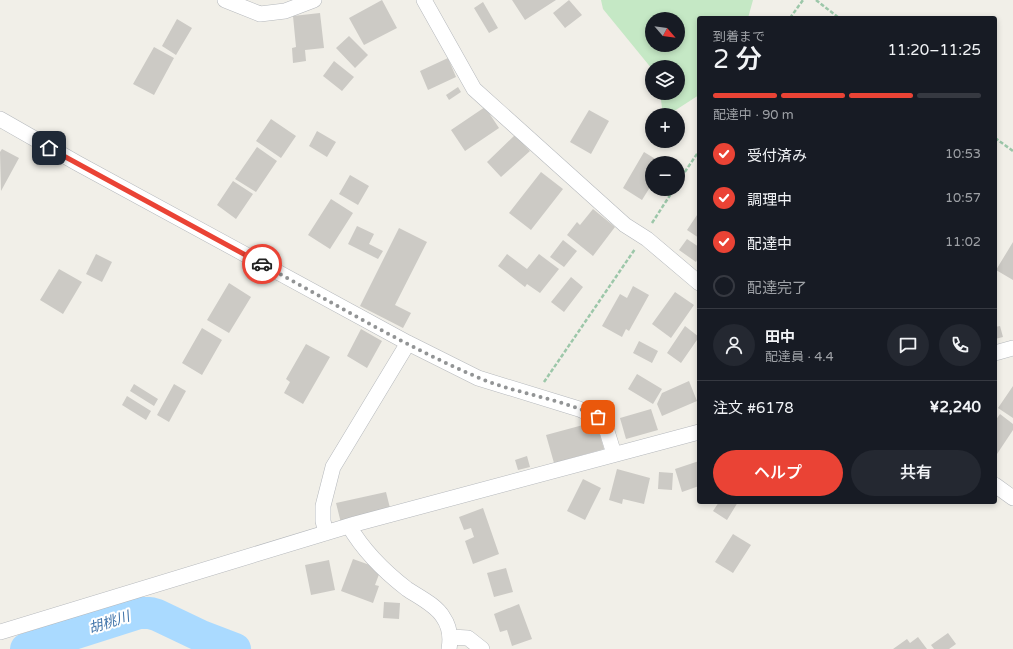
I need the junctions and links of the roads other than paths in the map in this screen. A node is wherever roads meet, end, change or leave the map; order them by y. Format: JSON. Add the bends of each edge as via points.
{"nodes":[{"id":1,"x":225,"y":0,"type":"edge"},
{"id":2,"x":314,"y":0,"type":"edge"},
{"id":3,"x":424,"y":0,"type":"edge"},
{"id":4,"x":0,"y":119,"type":"edge"},
{"id":5,"x":697,"y":279,"type":"edge"},
{"id":6,"x":408,"y":343,"type":"junction"},
{"id":7,"x":1013,"y":348,"type":"edge"},
{"id":8,"x":997,"y":352,"type":"edge"},
{"id":9,"x":697,"y":433,"type":"edge"},
{"id":10,"x":614,"y":454,"type":"junction"},
{"id":11,"x":997,"y":486,"type":"edge"},
{"id":12,"x":1013,"y":498,"type":"edge"},
{"id":13,"x":349,"y":526,"type":"junction"},
{"id":14,"x":326,"y":533,"type":"junction"},
{"id":15,"x":0,"y":632,"type":"edge"},
{"id":16,"x":450,"y":643,"type":"edge"},
{"id":17,"x":482,"y":649,"type":"edge"}],
"edges":[{"from":1,"to":2,"type":"street","via":[[260,14],[285,11]]},
{"from":3,"to":5,"type":"street","via":[[474,89],[626,225]]},
{"from":4,"to":6,"type":"street"},
{"from":6,"to":10,"type":"street","via":[[478,378],[579,409],[601,419]]},
{"from":6,"to":14,"type":"street","via":[[333,467],[323,506]]},
{"from":7,"to":8,"type":"street"},
{"from":9,"to":10,"type":"street"},
{"from":10,"to":13,"type":"street"},
{"from":11,"to":12,"type":"street"},
{"from":13,"to":14,"type":"street"},
{"from":13,"to":16,"type":"street","via":[[374,559],[438,610],[444,617]]},
{"from":14,"to":15,"type":"street"},
{"from":16,"to":17,"type":"street","via":[[468,638]]}]}
